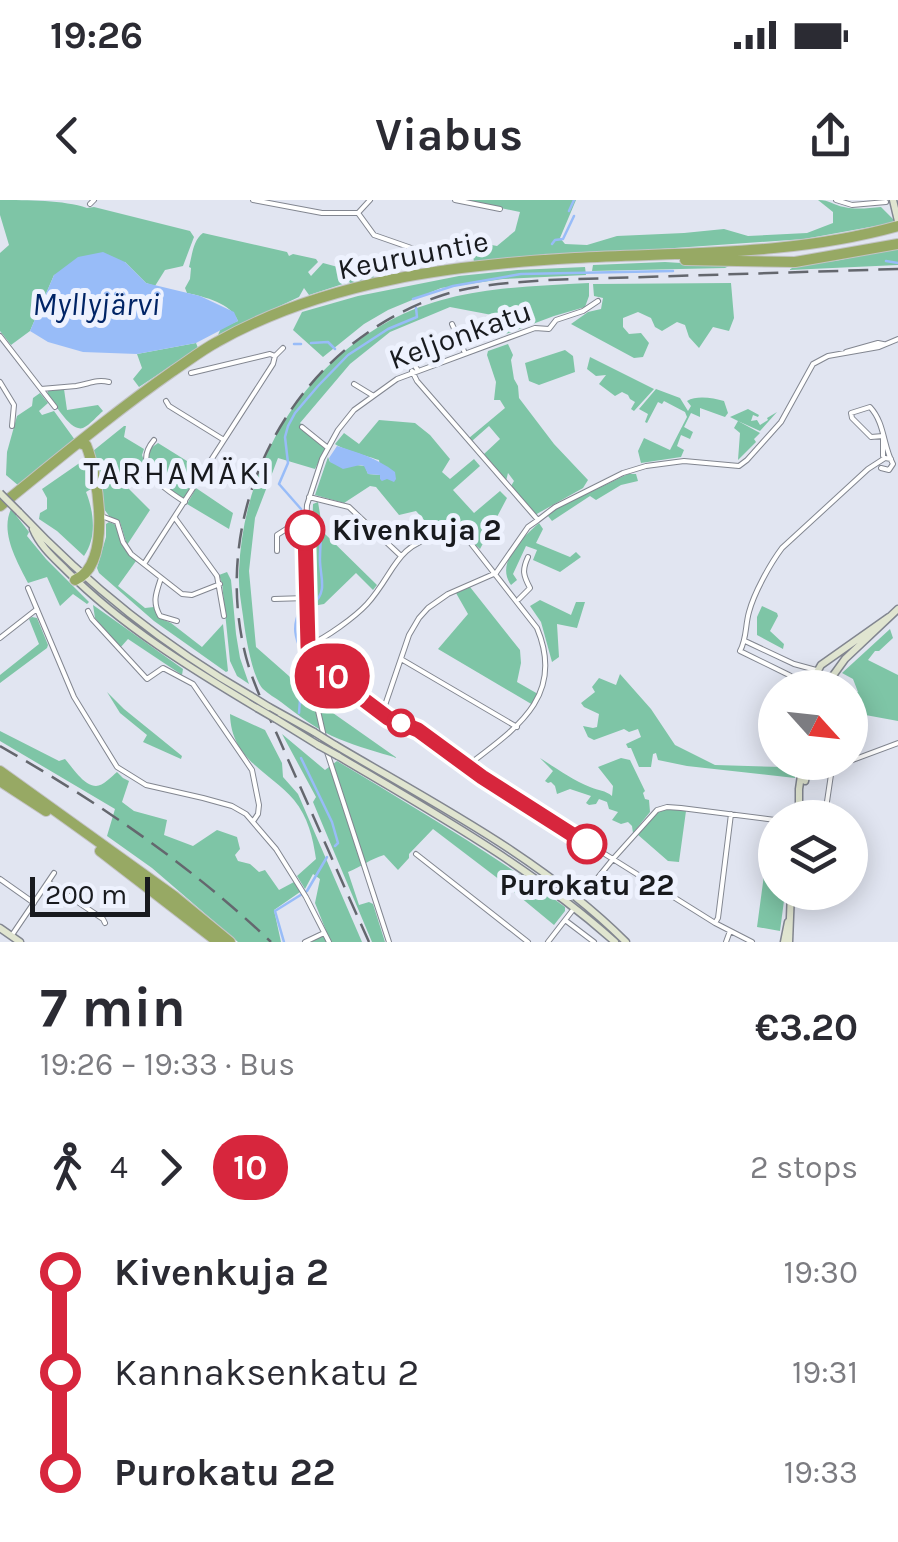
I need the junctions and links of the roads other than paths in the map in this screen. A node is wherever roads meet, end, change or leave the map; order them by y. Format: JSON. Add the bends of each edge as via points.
{"nodes":[{"id":1,"x":253,"y":200,"type":"edge"},
{"id":2,"x":370,"y":200,"type":"edge"},
{"id":3,"x":456,"y":200,"type":"edge"},
{"id":4,"x":836,"y":200,"type":"edge"},
{"id":5,"x":888,"y":201,"type":"edge"},
{"id":6,"x":872,"y":202,"type":"edge"},
{"id":7,"x":500,"y":209,"type":"dead end"},
{"id":8,"x":358,"y":213,"type":"junction"},
{"id":9,"x":897,"y":219,"type":"edge"},
{"id":10,"x":898,"y":244,"type":"edge"},
{"id":11,"x":604,"y":257,"type":"junction"},
{"id":12,"x":437,"y":258,"type":"dead end"},
{"id":13,"x":598,"y":302,"type":"dead end"},
{"id":14,"x":452,"y":324,"type":"dead end"},
{"id":15,"x":0,"y":336,"type":"edge"},
{"id":16,"x":898,"y":342,"type":"edge"},
{"id":17,"x":282,"y":348,"type":"dead end"},
{"id":18,"x":402,"y":348,"type":"dead end"},
{"id":19,"x":465,"y":352,"type":"junction"},
{"id":20,"x":275,"y":356,"type":"junction"},
{"id":21,"x":414,"y":370,"type":"junction"},
{"id":22,"x":191,"y":373,"type":"dead end"},
{"id":23,"x":0,"y":382,"type":"edge"},
{"id":24,"x":109,"y":382,"type":"dead end"},
{"id":25,"x":354,"y":384,"type":"dead end"},
{"id":26,"x":41,"y":389,"type":"junction"},
{"id":27,"x":372,"y":395,"type":"junction"},
{"id":28,"x":166,"y":401,"type":"dead end"},
{"id":29,"x":55,"y":407,"type":"dead end"},
{"id":30,"x":12,"y":426,"type":"dead end"},
{"id":31,"x":302,"y":426,"type":"dead end"},
{"id":32,"x":883,"y":436,"type":"junction"},
{"id":33,"x":154,"y":440,"type":"dead end"},
{"id":34,"x":224,"y":440,"type":"junction"},
{"id":35,"x":78,"y":443,"type":"junction"},
{"id":36,"x":328,"y":448,"type":"junction"},
{"id":37,"x":882,"y":460,"type":"junction"},
{"id":38,"x":894,"y":462,"type":"edge"},
{"id":39,"x":881,"y":468,"type":"junction"},
{"id":40,"x":866,"y":472,"type":"junction"},
{"id":41,"x":0,"y":493,"type":"edge"},
{"id":42,"x":309,"y":497,"type":"junction"},
{"id":43,"x":184,"y":502,"type":"junction"},
{"id":44,"x":0,"y":506,"type":"edge"},
{"id":45,"x":99,"y":518,"type":"junction"},
{"id":46,"x":175,"y":518,"type":"junction"},
{"id":47,"x":538,"y":520,"type":"junction"},
{"id":48,"x":305,"y":526,"type":"junction"},
{"id":49,"x":277,"y":551,"type":"dead end"},
{"id":50,"x":401,"y":556,"type":"junction"},
{"id":51,"x":528,"y":557,"type":"dead end"},
{"id":52,"x":144,"y":564,"type":"junction"},
{"id":53,"x":496,"y":573,"type":"junction"},
{"id":54,"x":79,"y":575,"type":"junction"},
{"id":55,"x":162,"y":578,"type":"junction"},
{"id":56,"x":220,"y":584,"type":"junction"},
{"id":57,"x":28,"y":588,"type":"dead end"},
{"id":58,"x":306,"y":598,"type":"junction"},
{"id":59,"x":519,"y":598,"type":"dead end"},
{"id":60,"x":274,"y":599,"type":"dead end"},
{"id":61,"x":37,"y":609,"type":"junction"},
{"id":62,"x":898,"y":609,"type":"edge"},
{"id":63,"x":88,"y":611,"type":"dead end"},
{"id":64,"x":224,"y":616,"type":"dead end"},
{"id":65,"x":889,"y":617,"type":"junction"},
{"id":66,"x":177,"y":621,"type":"dead end"},
{"id":67,"x":0,"y":638,"type":"edge"},
{"id":68,"x":745,"y":641,"type":"junction"},
{"id":69,"x":308,"y":646,"type":"junction"},
{"id":70,"x":401,"y":659,"type":"junction"},
{"id":71,"x":311,"y":670,"type":"junction"},
{"id":72,"x":780,"y":670,"type":"edge"},
{"id":73,"x":816,"y":670,"type":"joint"},
{"id":74,"x":833,"y":670,"type":"edge"},
{"id":75,"x":201,"y":671,"type":"junction"},
{"id":76,"x":193,"y":684,"type":"junction"},
{"id":77,"x":382,"y":714,"type":"junction"},
{"id":78,"x":517,"y":727,"type":"junction"},
{"id":79,"x":898,"y":743,"type":"edge"},
{"id":80,"x":868,"y":755,"type":"edge"},
{"id":81,"x":467,"y":766,"type":"junction"},
{"id":82,"x":0,"y":771,"type":"edge"},
{"id":83,"x":0,"y":780,"type":"edge"},
{"id":84,"x":731,"y":814,"type":"junction"},
{"id":85,"x":758,"y":818,"type":"edge"},
{"id":86,"x":254,"y":820,"type":"junction"},
{"id":87,"x":416,"y":854,"type":"dead end"},
{"id":88,"x":612,"y":859,"type":"junction"},
{"id":89,"x":54,"y":874,"type":"dead end"},
{"id":90,"x":0,"y":879,"type":"edge"},
{"id":91,"x":48,"y":882,"type":"junction"},
{"id":92,"x":584,"y":896,"type":"dead end"},
{"id":93,"x":34,"y":903,"type":"junction"},
{"id":94,"x":790,"y":910,"type":"edge"},
{"id":95,"x":572,"y":911,"type":"dead end"},
{"id":96,"x":565,"y":920,"type":"junction"},
{"id":97,"x":105,"y":922,"type":"dead end"},
{"id":98,"x":716,"y":923,"type":"junction"},
{"id":99,"x":0,"y":928,"type":"edge"},
{"id":100,"x":730,"y":932,"type":"junction"},
{"id":101,"x":324,"y":933,"type":"junction"},
{"id":102,"x":12,"y":935,"type":"junction"},
{"id":103,"x":20,"y":942,"type":"edge"},
{"id":104,"x":218,"y":942,"type":"edge"},
{"id":105,"x":230,"y":942,"type":"edge"},
{"id":106,"x":304,"y":942,"type":"edge"},
{"id":107,"x":329,"y":942,"type":"edge"},
{"id":108,"x":389,"y":942,"type":"edge"},
{"id":109,"x":528,"y":942,"type":"edge"},
{"id":110,"x":548,"y":942,"type":"edge"},
{"id":111,"x":594,"y":942,"type":"edge"},
{"id":112,"x":616,"y":942,"type":"edge"},
{"id":113,"x":626,"y":942,"type":"edge"},
{"id":114,"x":726,"y":942,"type":"edge"},
{"id":115,"x":752,"y":942,"type":"edge"},
{"id":116,"x":786,"y":942,"type":"edge"}],
"edges":[{"from":1,"to":8,"type":"street","via":[[322,214]]},
{"from":2,"to":8,"type":"street"},
{"from":3,"to":7,"type":"street"},
{"from":4,"to":6,"type":"street","via":[[852,206]]},
{"from":5,"to":6,"type":"street"},
{"from":5,"to":9,"type":"main road"},
{"from":8,"to":12,"type":"street","via":[[374,234]]},
{"from":9,"to":11,"type":"highway","name":"Keuruuntie","via":[[847,239],[787,248]]},
{"from":10,"to":11,"type":"highway","via":[[795,262]]},
{"from":11,"to":35,"type":"highway","name":"Keuruuntie","via":[[447,270],[301,304],[214,344]]},
{"from":13,"to":19,"type":"street","name":"Keljonkatu","via":[[549,329]]},
{"from":14,"to":19,"type":"street"},
{"from":15,"to":26,"type":"street"},
{"from":16,"to":47,"type":"street","via":[[813,364],[789,411],[742,464],[646,466]]},
{"from":17,"to":20,"type":"street"},
{"from":18,"to":21,"type":"street"},
{"from":19,"to":21,"type":"street","name":"Keljonkatu"},
{"from":20,"to":22,"type":"street"},
{"from":20,"to":34,"type":"street"},
{"from":21,"to":27,"type":"street","name":"Keljonkatu"},
{"from":21,"to":47,"type":"street"},
{"from":23,"to":30,"type":"street","via":[[14,404]]},
{"from":24,"to":26,"type":"street"},
{"from":25,"to":27,"type":"street"},
{"from":26,"to":29,"type":"street"},
{"from":27,"to":36,"type":"street","name":"Keljonkatu"},
{"from":28,"to":34,"type":"street"},
{"from":31,"to":36,"type":"street"},
{"from":32,"to":32,"type":"street","via":[[871,437],[851,416],[854,410],[870,407]]},
{"from":32,"to":37,"type":"street"},
{"from":32,"to":38,"type":"street"},
{"from":33,"to":43,"type":"street","via":[[145,455],[154,480]]},
{"from":34,"to":43,"type":"street"},
{"from":35,"to":44,"type":"highway","name":"Keuruuntie"},
{"from":35,"to":45,"type":"highway","via":[[86,444]]},
{"from":36,"to":42,"type":"street","name":"Keljonkatu"},
{"from":37,"to":38,"type":"street"},
{"from":37,"to":39,"type":"street"},
{"from":37,"to":40,"type":"street"},
{"from":38,"to":39,"type":"street","via":[[887,471]]},
{"from":39,"to":40,"type":"street"},
{"from":40,"to":68,"type":"street","via":[[774,558],[748,613]]},
{"from":41,"to":54,"type":"main road","bridge":true},
{"from":42,"to":48,"type":"street","name":"Keljonkatu"},
{"from":42,"to":50,"type":"street","via":[[349,506]]},
{"from":43,"to":46,"type":"street"},
{"from":45,"to":52,"type":"street","via":[[117,522],[130,554]]},
{"from":45,"to":54,"type":"highway","via":[[94,552]]},
{"from":46,"to":52,"type":"street"},
{"from":46,"to":56,"type":"street"},
{"from":47,"to":53,"type":"street"},
{"from":48,"to":49,"type":"street","via":[[277,535]]},
{"from":48,"to":58,"type":"street","name":"Keljonkatu"},
{"from":50,"to":53,"type":"street","via":[[422,540],[456,534]]},
{"from":50,"to":69,"type":"street","via":[[366,605]]},
{"from":51,"to":59,"type":"street","via":[[523,577],[530,588]]},
{"from":52,"to":55,"type":"street"},
{"from":53,"to":70,"type":"street","via":[[428,608]]},
{"from":53,"to":78,"type":"street","via":[[537,628],[546,656],[542,690]]},
{"from":54,"to":75,"type":"main road","via":[[112,612]]},
{"from":55,"to":56,"type":"street","via":[[187,596]]},
{"from":55,"to":66,"type":"street","via":[[155,607]]},
{"from":56,"to":64,"type":"street"},
{"from":57,"to":61,"type":"street"},
{"from":58,"to":60,"type":"street"},
{"from":58,"to":69,"type":"street","name":"Keljonkatu"},
{"from":61,"to":67,"type":"street"},
{"from":61,"to":86,"type":"street","via":[[74,697],[117,767],[146,785],[232,806]]},
{"from":62,"to":65,"type":"main road"},
{"from":63,"to":76,"type":"street","via":[[147,679],[163,668]]},
{"from":65,"to":73,"type":"main road"},
{"from":65,"to":74,"type":"main road"},
{"from":68,"to":72,"type":"street","via":[[740,652]]},
{"from":68,"to":73,"type":"street"},
{"from":69,"to":71,"type":"street","name":"Keljonkatu"},
{"from":70,"to":77,"type":"street"},
{"from":70,"to":78,"type":"street"},
{"from":71,"to":77,"type":"street","via":[[327,672]]},
{"from":71,"to":108,"type":"street","name":"Keljonkatu","via":[[334,775]]},
{"from":75,"to":76,"type":"main road"},
{"from":75,"to":112,"type":"main road","bridge":true,"via":[[508,859]]},
{"from":75,"to":113,"type":"main road","bridge":true,"via":[[504,845]]},
{"from":76,"to":86,"type":"street","via":[[252,770],[259,805]]},
{"from":77,"to":81,"type":"street","via":[[418,730]]},
{"from":78,"to":81,"type":"street"},
{"from":79,"to":80,"type":"street"},
{"from":81,"to":88,"type":"street"},
{"from":82,"to":105,"type":"highway"},
{"from":83,"to":104,"type":"highway"},
{"from":84,"to":85,"type":"street"},
{"from":84,"to":88,"type":"street","via":[[657,810]]},
{"from":84,"to":98,"type":"street"},
{"from":86,"to":101,"type":"street"},
{"from":87,"to":109,"type":"street"},
{"from":88,"to":92,"type":"street"},
{"from":88,"to":98,"type":"street"},
{"from":89,"to":91,"type":"street"},
{"from":90,"to":93,"type":"street"},
{"from":91,"to":93,"type":"street"},
{"from":91,"to":97,"type":"street"},
{"from":93,"to":102,"type":"street"},
{"from":94,"to":116,"type":"main road"},
{"from":95,"to":96,"type":"street"},
{"from":96,"to":110,"type":"street"},
{"from":96,"to":111,"type":"street"},
{"from":98,"to":100,"type":"street"},
{"from":99,"to":102,"type":"main road"},
{"from":100,"to":114,"type":"street"},
{"from":100,"to":115,"type":"street"},
{"from":101,"to":106,"type":"street"},
{"from":101,"to":107,"type":"street"},
{"from":102,"to":103,"type":"main road"}]}
